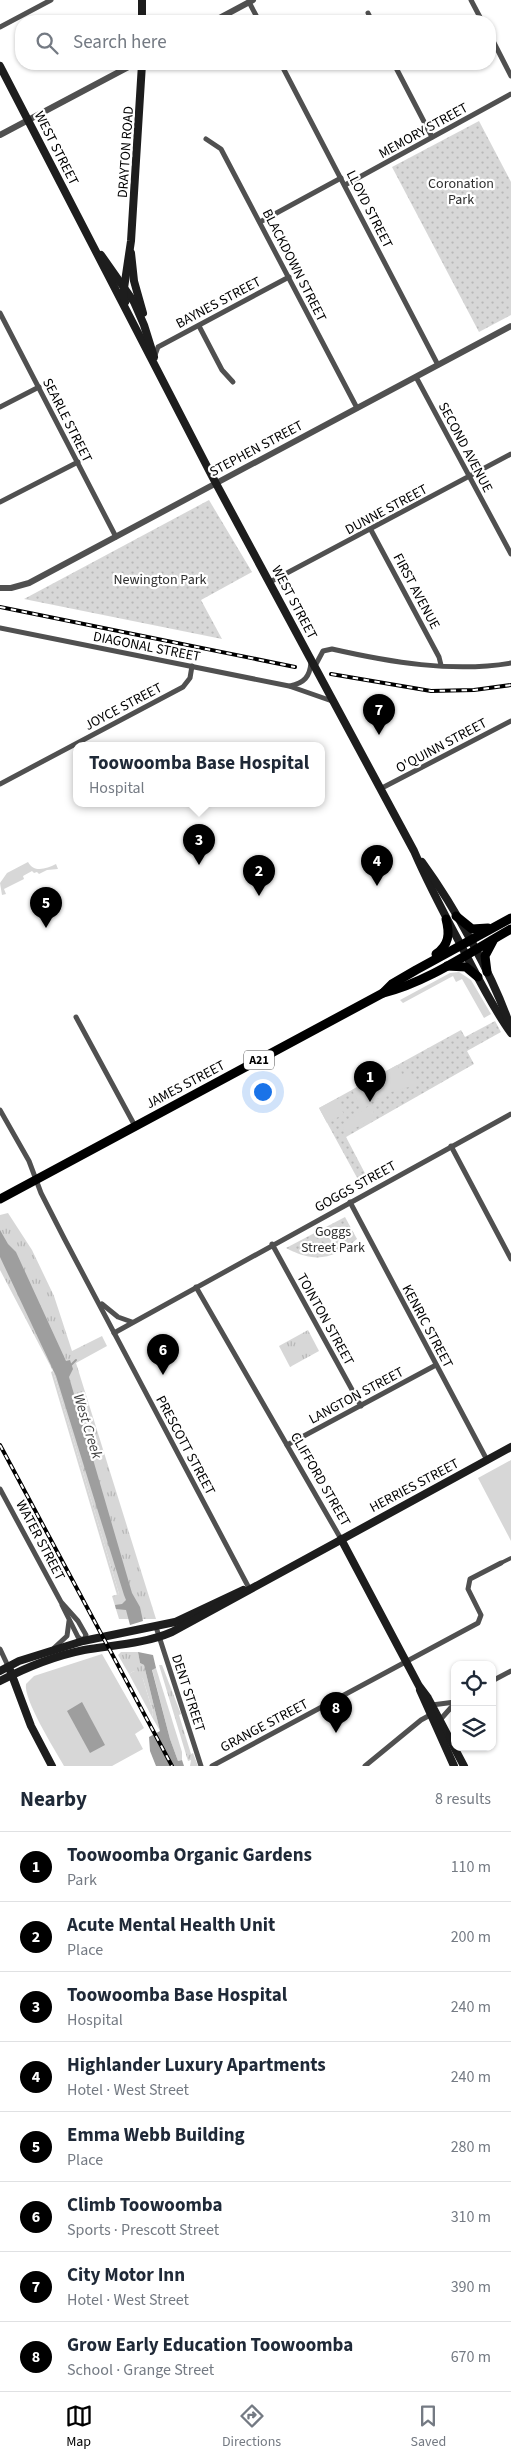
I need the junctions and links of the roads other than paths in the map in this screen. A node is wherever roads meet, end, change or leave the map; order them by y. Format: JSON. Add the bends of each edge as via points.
{"nodes":[{"id":1,"x":50,"y":0,"type":"edge"},
{"id":2,"x":142,"y":0,"type":"edge"},
{"id":3,"x":471,"y":0,"type":"edge"},
{"id":4,"x":251,"y":1,"type":"edge"},
{"id":5,"x":22,"y":15,"type":"edge"},
{"id":6,"x":142,"y":15,"type":"edge"},
{"id":7,"x":225,"y":15,"type":"edge"},
{"id":8,"x":257,"y":15,"type":"edge"},
{"id":9,"x":479,"y":15,"type":"edge"},
{"id":10,"x":15,"y":19,"type":"edge"},
{"id":11,"x":0,"y":27,"type":"edge"},
{"id":12,"x":496,"y":47,"type":"edge"},
{"id":13,"x":0,"y":66,"type":"edge"},
{"id":14,"x":122,"y":70,"type":"edge"},
{"id":15,"x":142,"y":70,"type":"edge"},
{"id":16,"x":284,"y":70,"type":"edge"},
{"id":17,"x":397,"y":70,"type":"edge"},
{"id":18,"x":511,"y":76,"type":"edge"},
{"id":19,"x":511,"y":94,"type":"edge"},
{"id":20,"x":28,"y":119,"type":"junction"},
{"id":21,"x":0,"y":135,"type":"edge"},
{"id":22,"x":432,"y":137,"type":"junction"},
{"id":23,"x":206,"y":139,"type":"dead end"},
{"id":24,"x":341,"y":178,"type":"junction"},
{"id":25,"x":345,"y":185,"type":"junction"},
{"id":26,"x":260,"y":222,"type":"junction"},
{"id":27,"x":92,"y":241,"type":"junction"},
{"id":28,"x":130,"y":241,"type":"junction"},
{"id":29,"x":289,"y":277,"type":"junction"},
{"id":30,"x":123,"y":286,"type":"junction"},
{"id":31,"x":0,"y":313,"type":"edge"},
{"id":32,"x":2,"y":320,"type":"edge"},
{"id":33,"x":144,"y":325,"type":"junction"},
{"id":34,"x":199,"y":326,"type":"junction"},
{"id":35,"x":511,"y":326,"type":"edge"},
{"id":36,"x":148,"y":338,"type":"junction"},
{"id":37,"x":144,"y":345,"type":"junction"},
{"id":38,"x":158,"y":347,"type":"junction"},
{"id":39,"x":155,"y":361,"type":"junction"},
{"id":40,"x":438,"y":365,"type":"junction"},
{"id":41,"x":416,"y":377,"type":"junction"},
{"id":42,"x":233,"y":382,"type":"dead end"},
{"id":43,"x":39,"y":387,"type":"junction"},
{"id":44,"x":0,"y":407,"type":"edge"},
{"id":45,"x":357,"y":408,"type":"junction"},
{"id":46,"x":511,"y":454,"type":"edge"},
{"id":47,"x":78,"y":462,"type":"junction"},
{"id":48,"x":470,"y":476,"type":"junction"},
{"id":49,"x":216,"y":484,"type":"junction"},
{"id":50,"x":0,"y":502,"type":"edge"},
{"id":51,"x":371,"y":530,"type":"junction"},
{"id":52,"x":116,"y":537,"type":"junction"},
{"id":53,"x":511,"y":554,"type":"edge"},
{"id":54,"x":270,"y":582,"type":"junction"},
{"id":55,"x":0,"y":588,"type":"edge"},
{"id":56,"x":0,"y":628,"type":"edge"},
{"id":57,"x":311,"y":659,"type":"junction"},
{"id":58,"x":511,"y":663,"type":"edge"},
{"id":59,"x":441,"y":665,"type":"junction"},
{"id":60,"x":192,"y":666,"type":"junction"},
{"id":61,"x":315,"y":667,"type":"junction"},
{"id":62,"x":289,"y":686,"type":"junction"},
{"id":63,"x":333,"y":701,"type":"junction"},
{"id":64,"x":511,"y":721,"type":"edge"},
{"id":65,"x":79,"y":742,"type":"edge"},
{"id":66,"x":73,"y":745,"type":"edge"},
{"id":67,"x":0,"y":784,"type":"edge"},
{"id":68,"x":380,"y":789,"type":"junction"},
{"id":69,"x":414,"y":850,"type":"junction"},
{"id":70,"x":456,"y":916,"type":"junction"},
{"id":71,"x":511,"y":918,"type":"edge"},
{"id":72,"x":446,"y":919,"type":"junction"},
{"id":73,"x":495,"y":927,"type":"junction"},
{"id":74,"x":511,"y":929,"type":"edge"},
{"id":75,"x":497,"y":937,"type":"junction"},
{"id":76,"x":470,"y":940,"type":"junction"},
{"id":77,"x":461,"y":945,"type":"junction"},
{"id":78,"x":474,"y":950,"type":"junction"},
{"id":79,"x":466,"y":954,"type":"junction"},
{"id":80,"x":420,"y":967,"type":"junction"},
{"id":81,"x":442,"y":968,"type":"junction"},
{"id":82,"x":487,"y":972,"type":"junction"},
{"id":83,"x":478,"y":977,"type":"junction"},
{"id":84,"x":383,"y":993,"type":"junction"},
{"id":85,"x":76,"y":1017,"type":"dead end"},
{"id":86,"x":511,"y":1029,"type":"edge"},
{"id":87,"x":511,"y":1033,"type":"edge"},
{"id":88,"x":0,"y":1110,"type":"edge"},
{"id":89,"x":511,"y":1114,"type":"edge"},
{"id":90,"x":135,"y":1126,"type":"junction"},
{"id":91,"x":451,"y":1146,"type":"junction"},
{"id":92,"x":36,"y":1179,"type":"junction"},
{"id":93,"x":0,"y":1199,"type":"edge"},
{"id":94,"x":350,"y":1202,"type":"junction"},
{"id":95,"x":272,"y":1244,"type":"junction"},
{"id":96,"x":511,"y":1259,"type":"edge"},
{"id":97,"x":196,"y":1287,"type":"junction"},
{"id":98,"x":99,"y":1302,"type":"junction"},
{"id":99,"x":132,"y":1322,"type":"junction"},
{"id":100,"x":114,"y":1333,"type":"junction"},
{"id":101,"x":436,"y":1365,"type":"junction"},
{"id":102,"x":361,"y":1406,"type":"junction"},
{"id":103,"x":287,"y":1445,"type":"junction"},
{"id":104,"x":511,"y":1447,"type":"edge"},
{"id":105,"x":487,"y":1460,"type":"junction"},
{"id":106,"x":0,"y":1489,"type":"edge"},
{"id":107,"x":341,"y":1539,"type":"junction"},
{"id":108,"x":511,"y":1558,"type":"edge"},
{"id":109,"x":501,"y":1563,"type":"joint"},
{"id":110,"x":249,"y":1588,"type":"junction"},
{"id":111,"x":61,"y":1602,"type":"junction"},
{"id":112,"x":69,"y":1621,"type":"junction"},
{"id":113,"x":156,"y":1627,"type":"junction"},
{"id":114,"x":159,"y":1637,"type":"junction"},
{"id":115,"x":83,"y":1641,"type":"junction"},
{"id":116,"x":0,"y":1650,"type":"edge"},
{"id":117,"x":51,"y":1650,"type":"junction"},
{"id":118,"x":85,"y":1650,"type":"junction"},
{"id":119,"x":406,"y":1661,"type":"junction"},
{"id":120,"x":8,"y":1666,"type":"junction"},
{"id":121,"x":0,"y":1671,"type":"edge"},
{"id":122,"x":511,"y":1671,"type":"edge"},
{"id":123,"x":11,"y":1675,"type":"junction"},
{"id":124,"x":496,"y":1679,"type":"edge"},
{"id":125,"x":0,"y":1681,"type":"edge"},
{"id":126,"x":451,"y":1703,"type":"edge"},
{"id":127,"x":452,"y":1706,"type":"edge"},
{"id":128,"x":433,"y":1710,"type":"junction"},
{"id":129,"x":440,"y":1720,"type":"junction"},
{"id":130,"x":52,"y":1766,"type":"edge"},
{"id":131,"x":201,"y":1766,"type":"edge"},
{"id":132,"x":212,"y":1766,"type":"edge"},
{"id":133,"x":365,"y":1766,"type":"edge"},
{"id":134,"x":454,"y":1766,"type":"edge"},
{"id":135,"x":464,"y":1766,"type":"edge"}],
"edges":[{"from":1,"to":5,"type":"street"},
{"from":2,"to":6,"type":"main road"},
{"from":3,"to":9,"type":"street"},
{"from":4,"to":7,"type":"street"},
{"from":4,"to":8,"type":"street"},
{"from":10,"to":11,"type":"street"},
{"from":12,"to":18,"type":"street"},
{"from":13,"to":20,"type":"main road","name":"WEST STREET"},
{"from":14,"to":20,"type":"street"},
{"from":15,"to":28,"type":"main road","name":"DRAYTON ROAD"},
{"from":16,"to":24,"type":"street","name":"LLOYD STREET"},
{"from":17,"to":22,"type":"street"},
{"from":19,"to":22,"type":"street","name":"MEMORY STREET"},
{"from":20,"to":21,"type":"street"},
{"from":20,"to":27,"type":"main road","name":"WEST STREET"},
{"from":22,"to":25,"type":"street","name":"MEMORY STREET"},
{"from":23,"to":26,"type":"street","name":"BLACKDOWN STREET","via":[[221,148]]},
{"from":24,"to":25,"type":"street","name":"LLOYD STREET"},
{"from":24,"to":26,"type":"street"},
{"from":25,"to":40,"type":"street","name":"LLOYD STREET"},
{"from":26,"to":29,"type":"street","name":"BLACKDOWN STREET"},
{"from":27,"to":30,"type":"main road"},
{"from":27,"to":37,"type":"main road","via":[[105,273]]},
{"from":28,"to":30,"type":"main road"},
{"from":28,"to":33,"type":"main road","via":[[134,281]]},
{"from":29,"to":34,"type":"street","name":"BAYNES STREET"},
{"from":29,"to":45,"type":"street","name":"BLACKDOWN STREET"},
{"from":30,"to":33,"type":"main road"},
{"from":30,"to":37,"type":"main road","via":[[124,301]]},
{"from":31,"to":32,"type":"street","name":"SEARLE STREET"},
{"from":32,"to":43,"type":"street","name":"SEARLE STREET"},
{"from":33,"to":36,"type":"main road"},
{"from":34,"to":38,"type":"street","name":"BAYNES STREET"},
{"from":34,"to":42,"type":"street","via":[[222,370]]},
{"from":35,"to":40,"type":"street","name":"STEPHEN STREET"},
{"from":36,"to":38,"type":"street"},
{"from":36,"to":39,"type":"main road"},
{"from":37,"to":39,"type":"main road"},
{"from":38,"to":39,"type":"street"},
{"from":39,"to":49,"type":"main road","name":"WEST STREET"},
{"from":40,"to":41,"type":"street","name":"STEPHEN STREET"},
{"from":41,"to":45,"type":"street","name":"STEPHEN STREET"},
{"from":41,"to":48,"type":"street","name":"SECOND AVENUE"},
{"from":43,"to":44,"type":"street"},
{"from":43,"to":47,"type":"street","name":"SEARLE STREET"},
{"from":45,"to":49,"type":"street","name":"STEPHEN STREET"},
{"from":46,"to":48,"type":"street","name":"DUNNE STREET"},
{"from":47,"to":50,"type":"street"},
{"from":47,"to":52,"type":"street","name":"SEARLE STREET"},
{"from":48,"to":51,"type":"street","name":"DUNNE STREET"},
{"from":48,"to":53,"type":"street","name":"SECOND AVENUE"},
{"from":49,"to":52,"type":"street","name":"STEPHEN STREET"},
{"from":49,"to":54,"type":"main road","name":"WEST STREET"},
{"from":51,"to":54,"type":"street","name":"DUNNE STREET"},
{"from":51,"to":59,"type":"street","name":"FIRST AVENUE"},
{"from":52,"to":55,"type":"street","name":"STEPHEN STREET","via":[[28,583]]},
{"from":54,"to":57,"type":"main road","name":"WEST STREET"},
{"from":56,"to":60,"type":"street","name":"DIAGONAL STREET"},
{"from":57,"to":61,"type":"main road","name":"WEST STREET"},
{"from":57,"to":62,"type":"street","via":[[306,679]]},
{"from":58,"to":59,"type":"street"},
{"from":59,"to":61,"type":"street","via":[[332,649],[323,651]]},
{"from":60,"to":62,"type":"street","name":"DIAGONAL STREET"},
{"from":60,"to":65,"type":"street","name":"JOYCE STREET","via":[[190,678],[183,687]]},
{"from":61,"to":63,"type":"main road","name":"WEST STREET"},
{"from":62,"to":63,"type":"street","name":"DIAGONAL STREET"},
{"from":63,"to":68,"type":"main road","name":"WEST STREET"},
{"from":64,"to":68,"type":"street","name":"O'QUINN STREET"},
{"from":66,"to":67,"type":"street","name":"JOYCE STREET"},
{"from":68,"to":69,"type":"main road","name":"WEST STREET"},
{"from":69,"to":70,"type":"main road","name":"WEST STREET"},
{"from":69,"to":72,"type":"main road","name":"WEST STREET"},
{"from":70,"to":73,"type":"highway","via":[[472,929]]},
{"from":70,"to":76,"type":"main road","name":"WEST STREET"},
{"from":71,"to":73,"type":"highway","name":"JAMES STREET","number":"A21"},
{"from":72,"to":77,"type":"main road","name":"WEST STREET"},
{"from":72,"to":80,"type":"highway","via":[[449,935],[446,945]]},
{"from":73,"to":76,"type":"highway","name":"JAMES STREET","number":"A21"},
{"from":74,"to":75,"type":"highway","name":"JAMES STREET","number":"A21"},
{"from":75,"to":78,"type":"highway","name":"JAMES STREET","number":"A21"},
{"from":75,"to":82,"type":"highway","via":[[486,954]]},
{"from":76,"to":77,"type":"highway","name":"JAMES STREET","number":"A21"},
{"from":76,"to":78,"type":"main road","name":"WEST STREET"},
{"from":77,"to":79,"type":"main road","name":"WEST STREET"},
{"from":77,"to":80,"type":"highway","name":"JAMES STREET","number":"A21"},
{"from":78,"to":79,"type":"highway","name":"JAMES STREET","number":"A21"},
{"from":78,"to":82,"type":"main road","name":"WEST STREET"},
{"from":79,"to":81,"type":"highway","name":"JAMES STREET","number":"A21"},
{"from":79,"to":83,"type":"main road","name":"WEST STREET"},
{"from":80,"to":84,"type":"highway","name":"JAMES STREET","number":"A21"},
{"from":81,"to":83,"type":"highway","via":[[462,966]]},
{"from":81,"to":84,"type":"highway","name":"JAMES STREET","number":"A21","via":[[397,990]]},
{"from":82,"to":86,"type":"main road","name":"WEST STREET"},
{"from":83,"to":87,"type":"main road","name":"WEST STREET"},
{"from":84,"to":90,"type":"highway","name":"JAMES STREET","number":"A21"},
{"from":85,"to":90,"type":"street"},
{"from":88,"to":92,"type":"street","name":"PRESCOTT STREET"},
{"from":89,"to":91,"type":"street","name":"GOGGS STREET"},
{"from":90,"to":92,"type":"highway","name":"JAMES STREET","number":"A21"},
{"from":91,"to":94,"type":"street","name":"GOGGS STREET"},
{"from":91,"to":96,"type":"street"},
{"from":92,"to":93,"type":"highway","name":"JAMES STREET","number":"A21"},
{"from":92,"to":98,"type":"street","name":"PRESCOTT STREET"},
{"from":94,"to":95,"type":"street","name":"GOGGS STREET"},
{"from":94,"to":101,"type":"street","name":"KENRIC STREET"},
{"from":95,"to":97,"type":"street","name":"GOGGS STREET"},
{"from":95,"to":102,"type":"street","name":"TOINTON STREET"},
{"from":97,"to":99,"type":"street","name":"GOGGS STREET"},
{"from":97,"to":103,"type":"street","name":"CLIFFORD STREET"},
{"from":98,"to":99,"type":"street","via":[[118,1318]]},
{"from":98,"to":100,"type":"street","name":"PRESCOTT STREET"},
{"from":99,"to":100,"type":"street","name":"GOGGS STREET"},
{"from":100,"to":110,"type":"street","name":"PRESCOTT STREET"},
{"from":101,"to":102,"type":"street","name":"LANGTON STREET"},
{"from":101,"to":105,"type":"street","name":"KENRIC STREET"},
{"from":102,"to":103,"type":"street","name":"LANGTON STREET"},
{"from":103,"to":107,"type":"street","name":"CLIFFORD STREET"},
{"from":104,"to":105,"type":"main road","name":"HERRIES STREET"},
{"from":105,"to":107,"type":"main road","name":"HERRIES STREET"},
{"from":106,"to":111,"type":"street","name":"WATER STREET"},
{"from":107,"to":110,"type":"main road","name":"HERRIES STREET"},
{"from":107,"to":119,"type":"main road","name":"CLIFFORD STREET"},
{"from":108,"to":109,"type":"street"},
{"from":109,"to":119,"type":"street","name":"GRANGE STREET","via":[[470,1579],[468,1589],[481,1615],[478,1623]]},
{"from":110,"to":113,"type":"main road","name":"HERRIES STREET","via":[[232,1593],[175,1622]]},
{"from":110,"to":114,"type":"main road","name":"HERRIES STREET"},
{"from":111,"to":112,"type":"street","name":"WATER STREET"},
{"from":111,"to":115,"type":"street","name":"WATER STREET","via":[[86,1635]]},
{"from":112,"to":115,"type":"street","name":"WATER STREET"},
{"from":112,"to":117,"type":"street","via":[[67,1636]]},
{"from":113,"to":114,"type":"street","name":"DENT STREET"},
{"from":113,"to":115,"type":"main road","name":"HERRIES STREET"},
{"from":114,"to":118,"type":"main road","name":"HERRIES STREET"},
{"from":114,"to":131,"type":"street","name":"DENT STREET"},
{"from":115,"to":117,"type":"main road","name":"HERRIES STREET"},
{"from":115,"to":118,"type":"street","name":"WATER STREET"},
{"from":116,"to":120,"type":"street"},
{"from":117,"to":120,"type":"main road","name":"HERRIES STREET"},
{"from":118,"to":123,"type":"main road","name":"HERRIES STREET"},
{"from":119,"to":128,"type":"main road","name":"CLIFFORD STREET"},
{"from":119,"to":132,"type":"street","name":"GRANGE STREET"},
{"from":120,"to":121,"type":"main road","name":"HERRIES STREET"},
{"from":120,"to":123,"type":"main road"},
{"from":122,"to":124,"type":"street"},
{"from":123,"to":125,"type":"main road","name":"HERRIES STREET"},
{"from":123,"to":130,"type":"main road","via":[[31,1726]]},
{"from":126,"to":128,"type":"street"},
{"from":127,"to":129,"type":"street"},
{"from":128,"to":129,"type":"main road","name":"CLIFFORD STREET"},
{"from":128,"to":133,"type":"street"},
{"from":128,"to":134,"type":"main road","name":"CLIFFORD STREET"},
{"from":129,"to":135,"type":"main road","name":"CLIFFORD STREET"}]}
